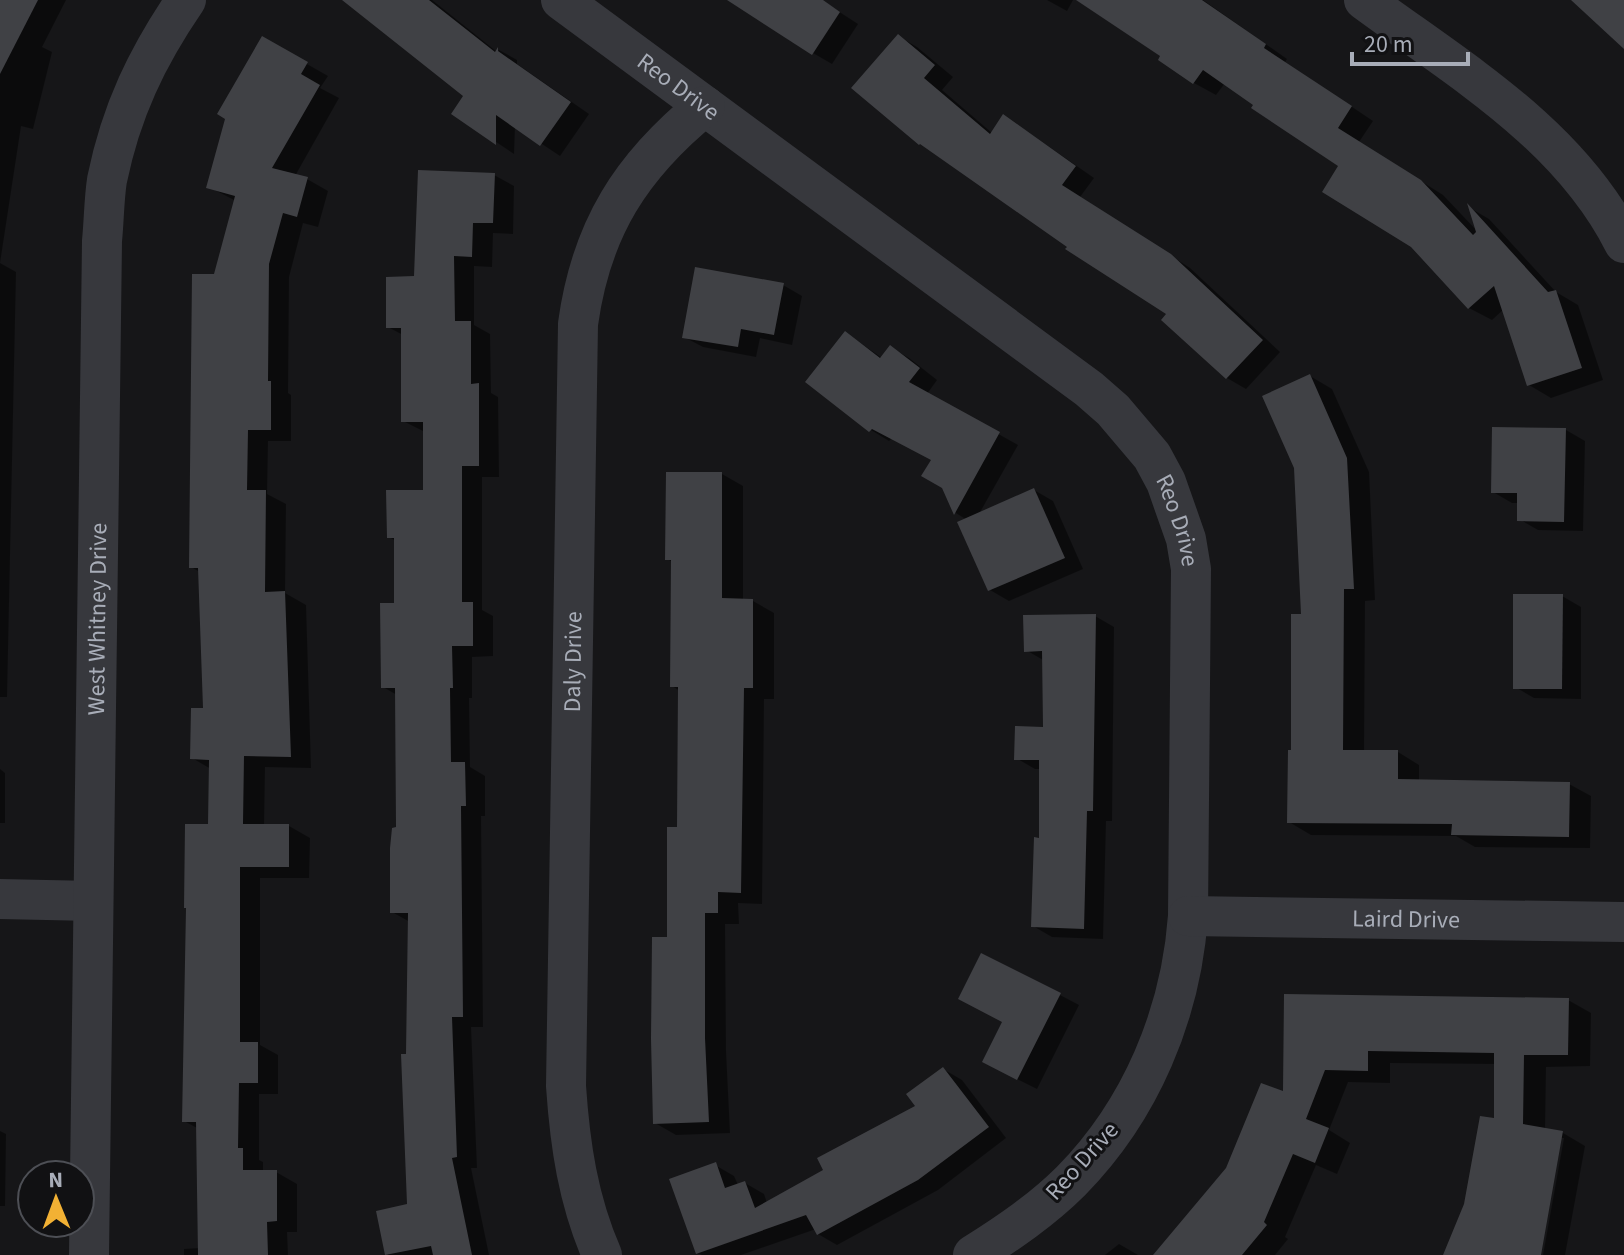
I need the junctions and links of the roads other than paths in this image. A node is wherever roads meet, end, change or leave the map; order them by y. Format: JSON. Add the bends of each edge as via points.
{"nodes":[{"id":1,"x":186,"y":0,"type":"edge"},
{"id":2,"x":561,"y":0,"type":"edge"},
{"id":3,"x":1364,"y":0,"type":"edge"},
{"id":4,"x":705,"y":106,"type":"junction"},
{"id":5,"x":1624,"y":243,"type":"edge"},
{"id":6,"x":0,"y":899,"type":"edge"},
{"id":7,"x":93,"y":901,"type":"junction"},
{"id":8,"x":1188,"y":916,"type":"junction"},
{"id":9,"x":1624,"y":922,"type":"edge"},
{"id":10,"x":89,"y":1255,"type":"edge"},
{"id":11,"x":602,"y":1255,"type":"edge"},
{"id":12,"x":973,"y":1255,"type":"edge"}],
"edges":[{"from":1,"to":7,"type":"street","name":"West Whitney Drive","via":[[131,95],[107,182]]},
{"from":2,"to":4,"type":"street","name":"Reo Drive"},
{"from":3,"to":5,"type":"street","via":[[1522,116],[1577,172]]},
{"from":4,"to":8,"type":"street","name":"Reo Drive","via":[[1089,389],[1152,456],[1178,510],[1191,569]]},
{"from":4,"to":11,"type":"street","name":"Daly Drive","via":[[656,149],[618,201],[591,260],[578,324],[566,1086],[575,1175]]},
{"from":6,"to":7,"type":"street"},
{"from":7,"to":10,"type":"street","name":"West Whitney Drive"},
{"from":8,"to":9,"type":"street","name":"Laird Drive"},
{"from":8,"to":12,"type":"street","name":"Reo Drive","via":[[1174,1002],[1154,1059],[1126,1112],[1069,1183],[1023,1223]]}]}
